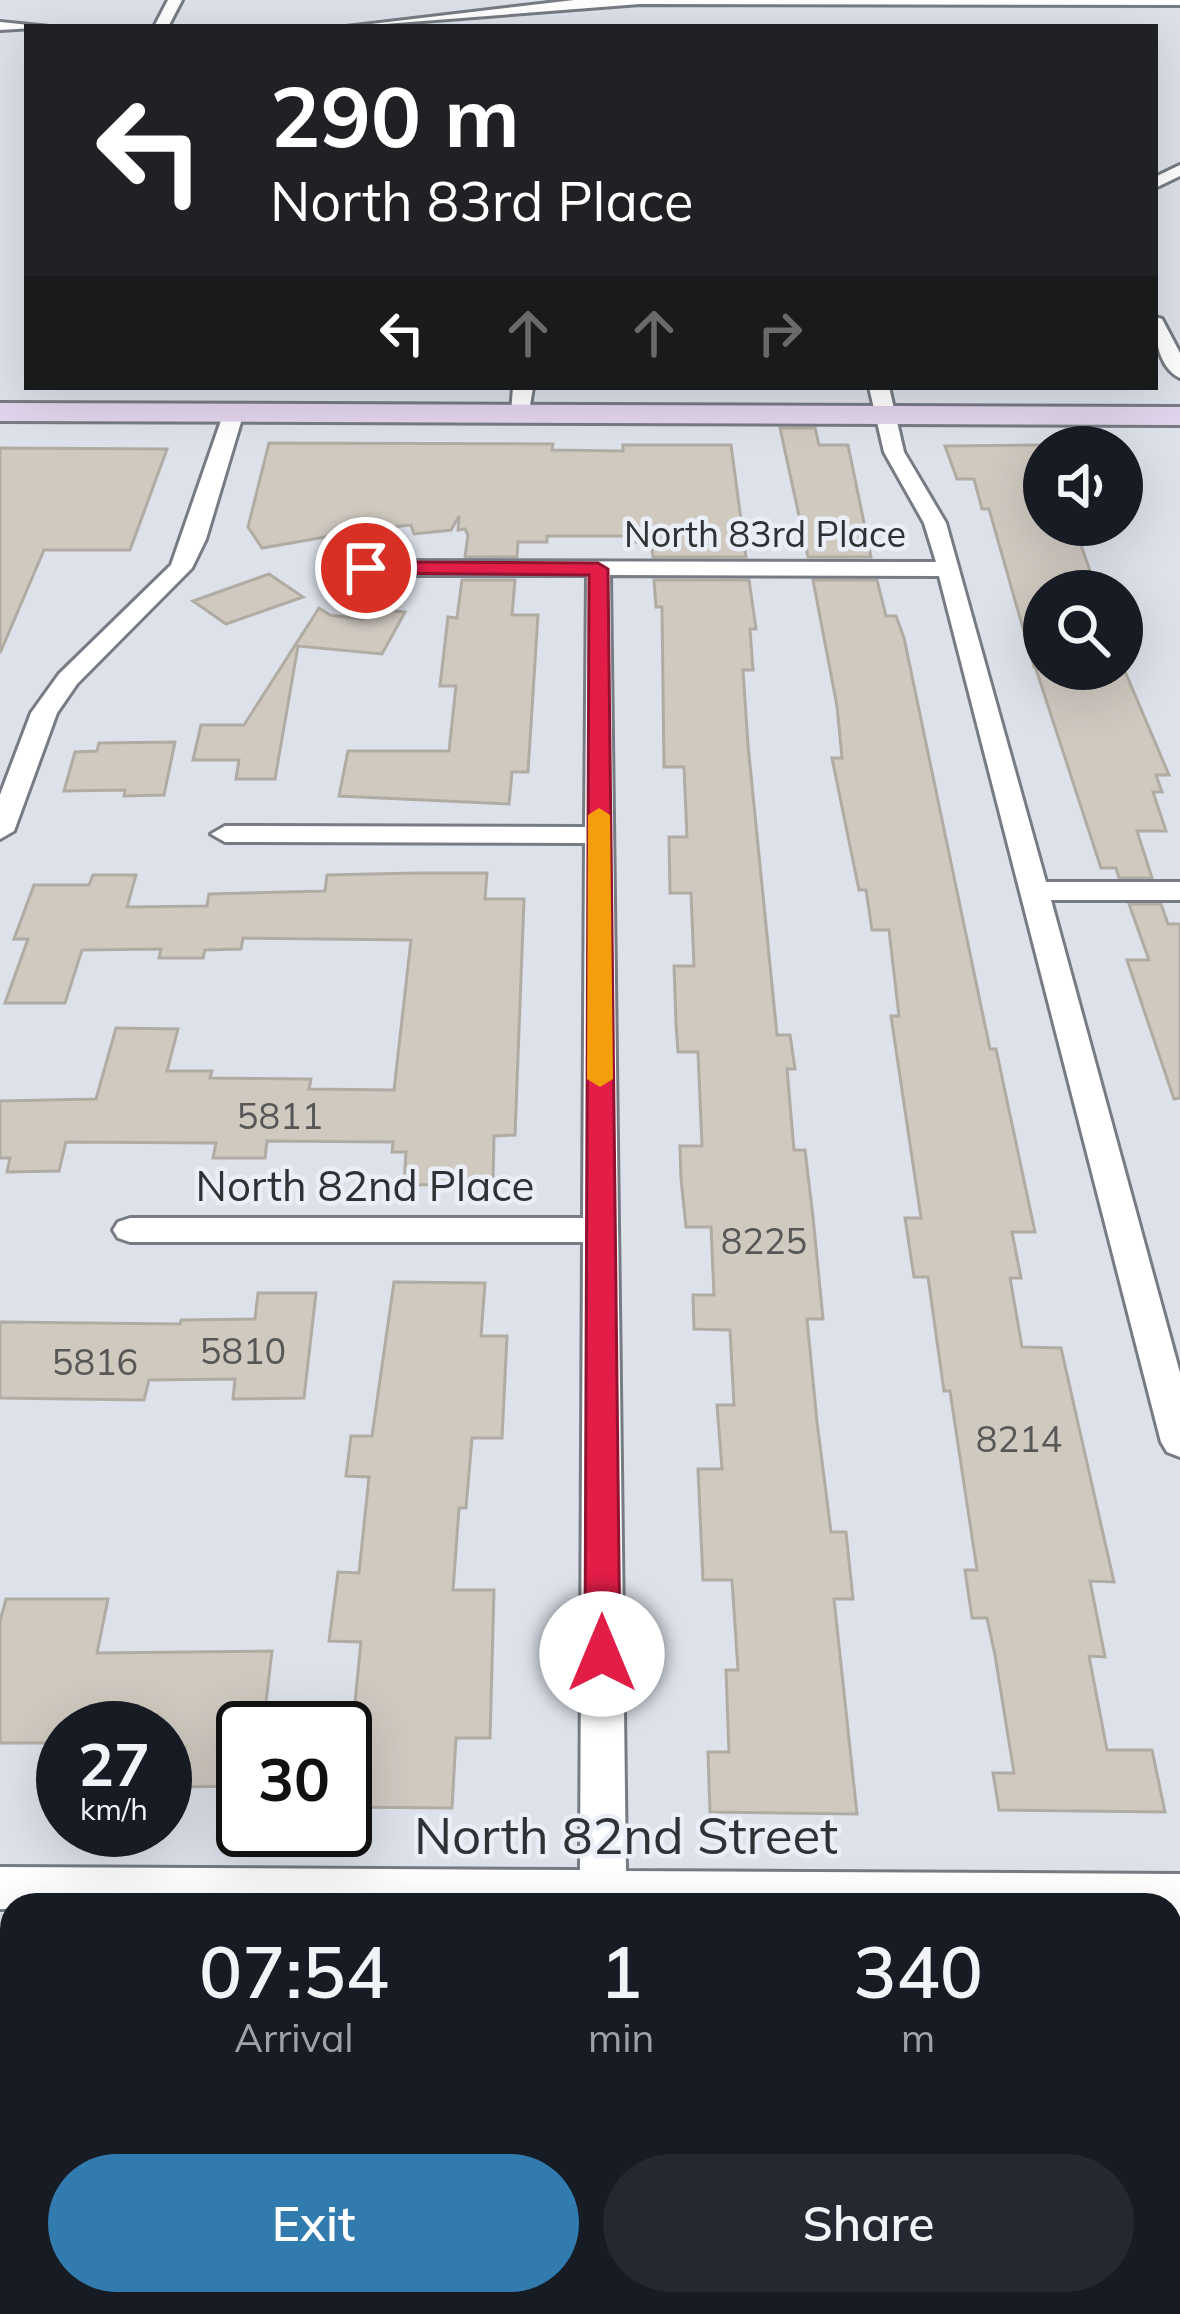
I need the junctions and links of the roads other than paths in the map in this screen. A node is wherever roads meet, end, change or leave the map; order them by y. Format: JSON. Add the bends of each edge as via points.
{"nodes":[{"id":1,"x":783,"y":0,"type":"edge"},
{"id":2,"x":989,"y":0,"type":"edge"},
{"id":3,"x":1180,"y":1,"type":"edge"},
{"id":4,"x":578,"y":7,"type":"edge"},
{"id":5,"x":389,"y":24,"type":"edge"},
{"id":6,"x":1158,"y":329,"type":"edge"},
{"id":7,"x":1180,"y":372,"type":"edge"},
{"id":8,"x":522,"y":400,"type":"edge"},
{"id":9,"x":882,"y":401,"type":"edge"},
{"id":10,"x":0,"y":412,"type":"edge"},
{"id":11,"x":235,"y":412,"type":"junction"},
{"id":12,"x":1180,"y":416,"type":"edge"},
{"id":13,"x":366,"y":568,"type":"dead end"},
{"id":14,"x":598,"y":569,"type":"junction"},
{"id":15,"x":949,"y":569,"type":"junction"},
{"id":16,"x":0,"y":831,"type":"edge"},
{"id":17,"x":225,"y":834,"type":"dead end"},
{"id":18,"x":599,"y":835,"type":"junction"},
{"id":19,"x":1034,"y":891,"type":"junction"},
{"id":20,"x":1180,"y":891,"type":"edge"},
{"id":21,"x":130,"y":1230,"type":"dead end"},
{"id":22,"x":601,"y":1230,"type":"junction"},
{"id":23,"x":1180,"y":1442,"type":"edge"},
{"id":24,"x":0,"y":1888,"type":"edge"},
{"id":25,"x":302,"y":1893,"type":"edge"},
{"id":26,"x":603,"y":1893,"type":"edge"}],
"edges":[{"from":1,"to":2,"type":"street"},
{"from":1,"to":4,"type":"street"},
{"from":2,"to":3,"type":"street"},
{"from":4,"to":5,"type":"street"},
{"from":6,"to":7,"type":"street"},
{"from":8,"to":9,"type":"street"},
{"from":8,"to":11,"type":"street"},
{"from":9,"to":12,"type":"street"},
{"from":9,"to":15,"type":"street","via":[[894,452]]},
{"from":10,"to":11,"type":"street"},
{"from":11,"to":16,"type":"street","via":[[181,568],[44,713]]},
{"from":13,"to":14,"type":"street","name":"North 83rd Place"},
{"from":14,"to":15,"type":"street","name":"North 83rd Place"},
{"from":14,"to":18,"type":"street"},
{"from":15,"to":19,"type":"street"},
{"from":17,"to":18,"type":"street"},
{"from":18,"to":22,"type":"street"},
{"from":19,"to":20,"type":"street"},
{"from":19,"to":23,"type":"street"},
{"from":21,"to":22,"type":"street","name":"North 82nd Place"},
{"from":22,"to":26,"type":"street"},
{"from":24,"to":25,"type":"street","name":"North 82nd Street"}]}
